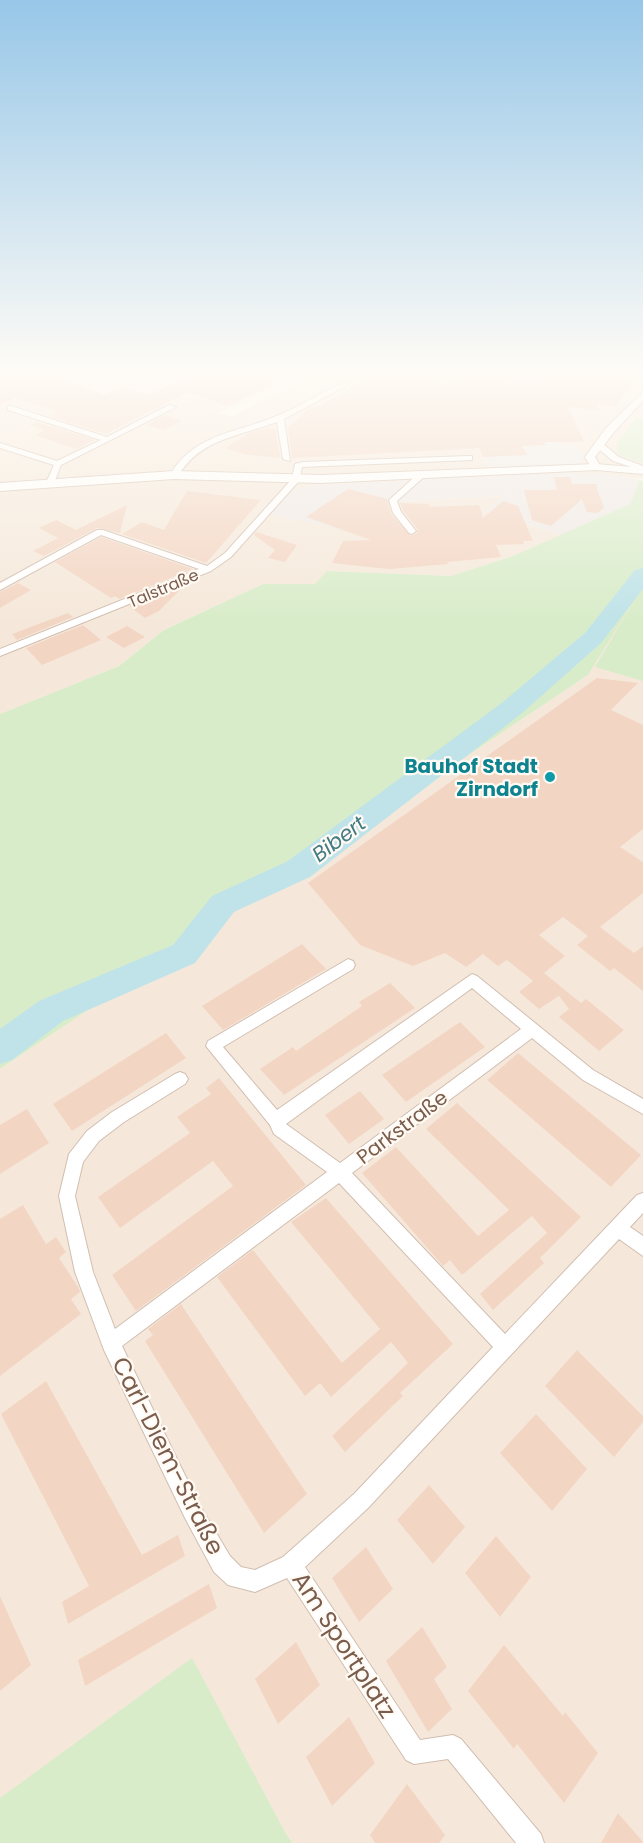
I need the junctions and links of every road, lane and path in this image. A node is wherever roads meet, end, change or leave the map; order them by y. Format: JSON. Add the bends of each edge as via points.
{"nodes":[{"id":1,"x":24,"y":453,"type":"edge"},
{"id":2,"x":79,"y":453,"type":"edge"},
{"id":3,"x":192,"y":453,"type":"edge"},
{"id":4,"x":286,"y":453,"type":"edge"},
{"id":5,"x":593,"y":453,"type":"edge"},
{"id":6,"x":609,"y":453,"type":"edge"},
{"id":7,"x":469,"y":458,"type":"dead end"},
{"id":8,"x":287,"y":459,"type":"dead end"},
{"id":9,"x":58,"y":464,"type":"junction"},
{"id":10,"x":596,"y":469,"type":"junction"},
{"id":11,"x":643,"y":470,"type":"edge"},
{"id":12,"x":174,"y":475,"type":"junction"},
{"id":13,"x":422,"y":475,"type":"junction"},
{"id":14,"x":643,"y":478,"type":"edge"},
{"id":15,"x":296,"y":479,"type":"junction"},
{"id":16,"x":50,"y":483,"type":"junction"},
{"id":17,"x":0,"y":487,"type":"edge"},
{"id":18,"x":412,"y":531,"type":"dead end"},
{"id":19,"x":208,"y":569,"type":"junction"},
{"id":20,"x":0,"y":587,"type":"edge"},
{"id":21,"x":0,"y":654,"type":"edge"},
{"id":22,"x":348,"y":965,"type":"dead end"},
{"id":23,"x":531,"y":1030,"type":"junction"},
{"id":24,"x":180,"y":1079,"type":"dead end"},
{"id":25,"x":643,"y":1107,"type":"edge"},
{"id":26,"x":276,"y":1120,"type":"junction"},
{"id":27,"x":341,"y":1173,"type":"junction"},
{"id":28,"x":643,"y":1201,"type":"edge"},
{"id":29,"x":618,"y":1228,"type":"junction"},
{"id":30,"x":643,"y":1247,"type":"edge"},
{"id":31,"x":111,"y":1343,"type":"junction"},
{"id":32,"x":505,"y":1347,"type":"junction"},
{"id":33,"x":291,"y":1565,"type":"junction"},
{"id":34,"x":532,"y":1843,"type":"edge"}],
"edges":[{"from":1,"to":9,"type":"street"},
{"from":2,"to":9,"type":"street"},
{"from":3,"to":12,"type":"street"},
{"from":4,"to":8,"type":"street"},
{"from":5,"to":10,"type":"street","via":[[589,459]]},
{"from":6,"to":11,"type":"street"},
{"from":7,"to":15,"type":"street","name":"Talstraße","via":[[310,462],[298,466]]},
{"from":9,"to":16,"type":"street"},
{"from":10,"to":11,"type":"main road"},
{"from":10,"to":13,"type":"main road"},
{"from":10,"to":14,"type":"main road"},
{"from":12,"to":15,"type":"main road"},
{"from":12,"to":16,"type":"main road"},
{"from":13,"to":15,"type":"main road"},
{"from":13,"to":18,"type":"street","via":[[393,500],[397,513]]},
{"from":15,"to":19,"type":"street","name":"Talstraße","via":[[228,555]]},
{"from":16,"to":17,"type":"main road"},
{"from":19,"to":20,"type":"street","via":[[100,532]]},
{"from":19,"to":21,"type":"street","name":"Talstraße"},
{"from":22,"to":26,"type":"street","name":"Parkstraße","via":[[213,1046]]},
{"from":23,"to":25,"type":"street","via":[[588,1075]]},
{"from":23,"to":26,"type":"street","via":[[472,980]]},
{"from":23,"to":27,"type":"street","name":"Parkstraße"},
{"from":24,"to":31,"type":"street","name":"Carl-Diem-Straße","via":[[93,1136],[75,1159],[67,1196],[84,1272]]},
{"from":26,"to":27,"type":"street","name":"Parkstraße","via":[[280,1129]]},
{"from":27,"to":31,"type":"street","name":"Carl-Diem-Straße"},
{"from":27,"to":32,"type":"street"},
{"from":28,"to":29,"type":"street","name":"Am Sportplatz"},
{"from":29,"to":30,"type":"street"},
{"from":29,"to":32,"type":"street","name":"Am Sportplatz"},
{"from":31,"to":33,"type":"street","name":"Carl-Diem-Straße","via":[[192,1511],[222,1564],[236,1577],[255,1581]]},
{"from":32,"to":33,"type":"street","name":"Am Sportplatz","via":[[361,1501]]},
{"from":33,"to":34,"type":"street","name":"Am Sportplatz","via":[[414,1752],[453,1747]]}]}
